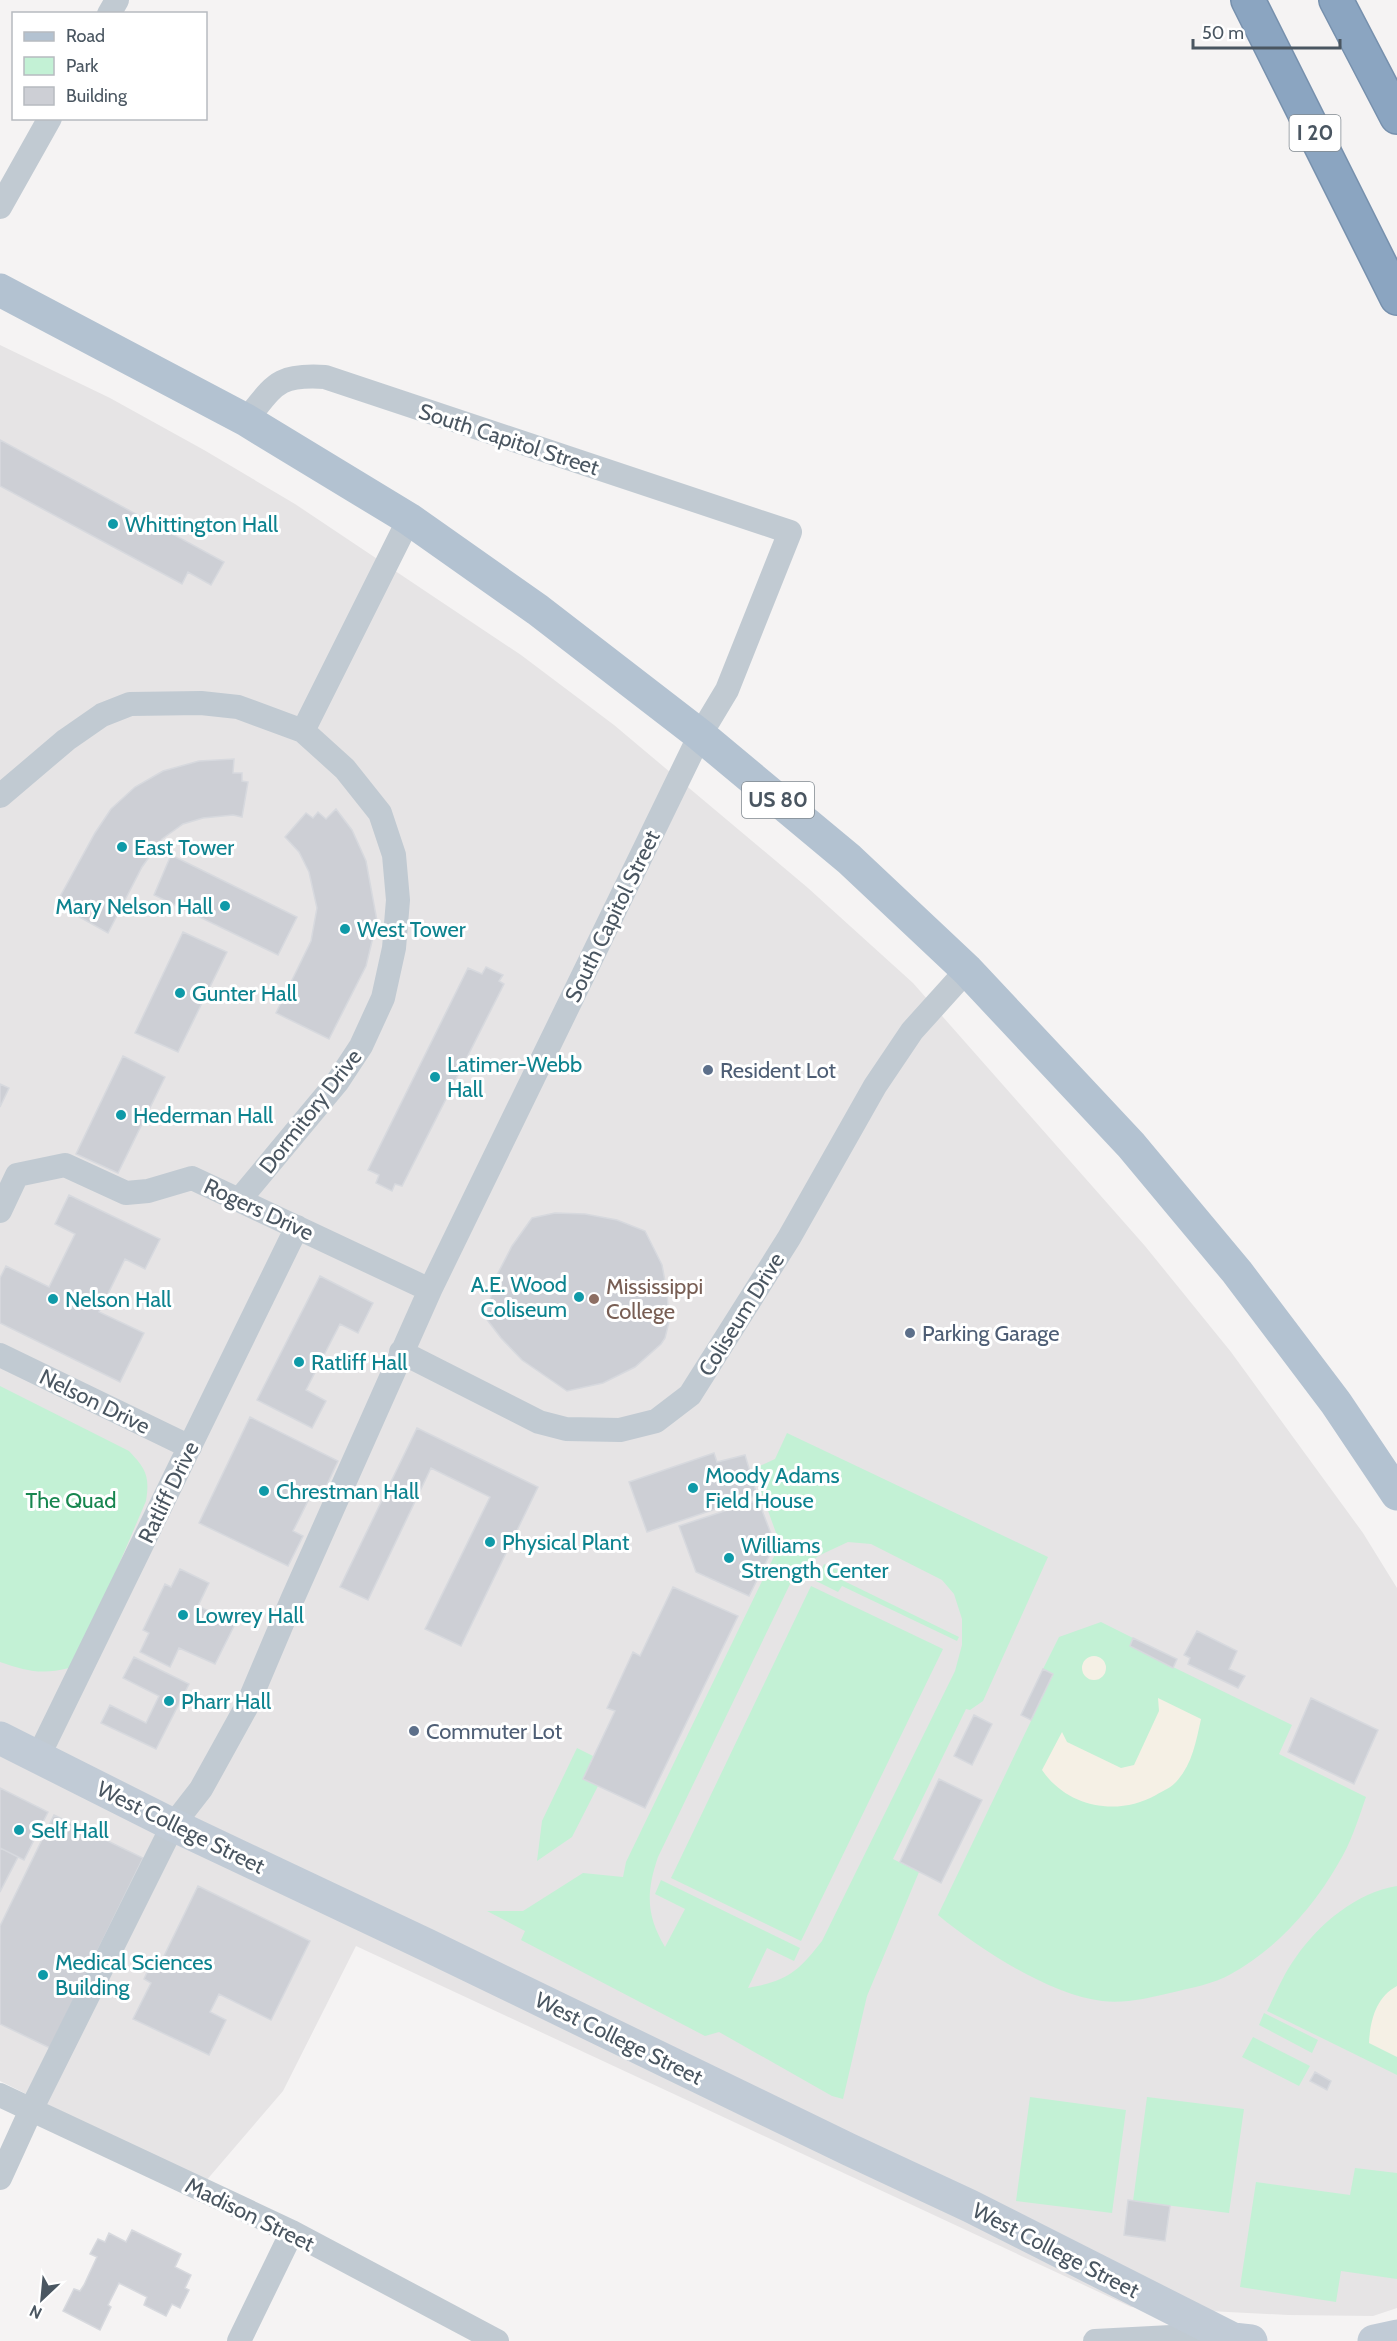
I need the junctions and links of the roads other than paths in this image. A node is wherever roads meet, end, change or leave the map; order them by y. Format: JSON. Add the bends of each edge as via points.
{"nodes":[{"id":1,"x":1248,"y":0,"type":"edge"},
{"id":2,"x":1336,"y":0,"type":"edge"},
{"id":3,"x":1397,"y":117,"type":"edge"},
{"id":4,"x":49,"y":120,"type":"edge"},
{"id":5,"x":0,"y":207,"type":"edge"},
{"id":6,"x":0,"y":290,"type":"edge"},
{"id":7,"x":1397,"y":298,"type":"edge"},
{"id":8,"x":246,"y":420,"type":"junction"},
{"id":9,"x":409,"y":519,"type":"junction"},
{"id":10,"x":303,"y":731,"type":"junction"},
{"id":11,"x":700,"y":735,"type":"junction"},
{"id":12,"x":0,"y":796,"type":"edge"},
{"id":13,"x":967,"y":970,"type":"junction"},
{"id":14,"x":240,"y":1199,"type":"junction"},
{"id":15,"x":0,"y":1211,"type":"edge"},
{"id":16,"x":297,"y":1227,"type":"junction"},
{"id":17,"x":430,"y":1290,"type":"junction"},
{"id":18,"x":401,"y":1352,"type":"junction"},
{"id":19,"x":0,"y":1355,"type":"edge"},
{"id":20,"x":190,"y":1448,"type":"junction"},
{"id":21,"x":1397,"y":1494,"type":"edge"},
{"id":22,"x":0,"y":1738,"type":"edge"},
{"id":23,"x":38,"y":1756,"type":"junction"},
{"id":24,"x":173,"y":1826,"type":"junction"},
{"id":25,"x":0,"y":2095,"type":"edge"},
{"id":26,"x":31,"y":2110,"type":"junction"},
{"id":27,"x":0,"y":2178,"type":"edge"},
{"id":28,"x":292,"y":2232,"type":"junction"},
{"id":29,"x":1397,"y":2336,"type":"edge"},
{"id":30,"x":1240,"y":2340,"type":"edge"},
{"id":31,"x":239,"y":2341,"type":"edge"},
{"id":32,"x":497,"y":2341,"type":"edge"},
{"id":33,"x":1095,"y":2341,"type":"edge"},
{"id":34,"x":1374,"y":2341,"type":"edge"}],
"edges":[{"from":1,"to":7,"type":"highway","number":"I 20"},
{"from":2,"to":3,"type":"highway"},
{"from":4,"to":5,"type":"street"},
{"from":6,"to":8,"type":"main road","number":"US 80"},
{"from":8,"to":9,"type":"main road","number":"US 80"},
{"from":8,"to":11,"type":"street","name":"South Capitol Street","via":[[275,384],[298,376],[325,377],[790,532],[727,690]]},
{"from":9,"to":10,"type":"street"},
{"from":9,"to":11,"type":"main road","number":"US 80","via":[[538,610]]},
{"from":10,"to":12,"type":"street","via":[[238,707],[130,704],[102,716],[66,740]]},
{"from":10,"to":14,"type":"street","name":"Dormitory Drive","via":[[345,769],[380,813],[394,855],[398,900],[394,948],[383,998],[361,1046],[338,1081]]},
{"from":11,"to":13,"type":"main road","number":"US 80","via":[[849,859]]},
{"from":11,"to":17,"type":"street","name":"South Capitol Street"},
{"from":13,"to":18,"type":"street","name":"Coliseum Drive","via":[[912,1031],[881,1077],[789,1238],[690,1395],[656,1421],[620,1430],[566,1429],[540,1422]]},
{"from":13,"to":21,"type":"main road","number":"US 80","via":[[1131,1145],[1229,1263],[1336,1403]]},
{"from":14,"to":15,"type":"street","name":"Rogers Drive","via":[[192,1178],[126,1193],[65,1165],[17,1176]]},
{"from":14,"to":16,"type":"street","name":"Rogers Drive"},
{"from":16,"to":17,"type":"street","name":"Rogers Drive"},
{"from":16,"to":20,"type":"street","name":"Ratliff Drive"},
{"from":17,"to":18,"type":"street","name":"South Capitol Street"},
{"from":18,"to":24,"type":"street","name":"South Capitol Street","via":[[248,1704],[201,1790]]},
{"from":19,"to":20,"type":"street","name":"Nelson Drive"},
{"from":20,"to":23,"type":"street","name":"Ratliff Drive"},
{"from":22,"to":23,"type":"street","name":"West College Street"},
{"from":23,"to":24,"type":"street","name":"West College Street"},
{"from":24,"to":26,"type":"street","name":"South Capitol Street"},
{"from":24,"to":30,"type":"street","name":"West College Street","via":[[970,2206]]},
{"from":25,"to":26,"type":"street","name":"Madison Street"},
{"from":26,"to":27,"type":"street","name":"South Capitol Street"},
{"from":26,"to":28,"type":"street","name":"Madison Street"},
{"from":28,"to":31,"type":"street"},
{"from":28,"to":32,"type":"street","name":"Madison Street"},
{"from":29,"to":34,"type":"street"},
{"from":30,"to":33,"type":"street","via":[[1171,2337]]}]}
